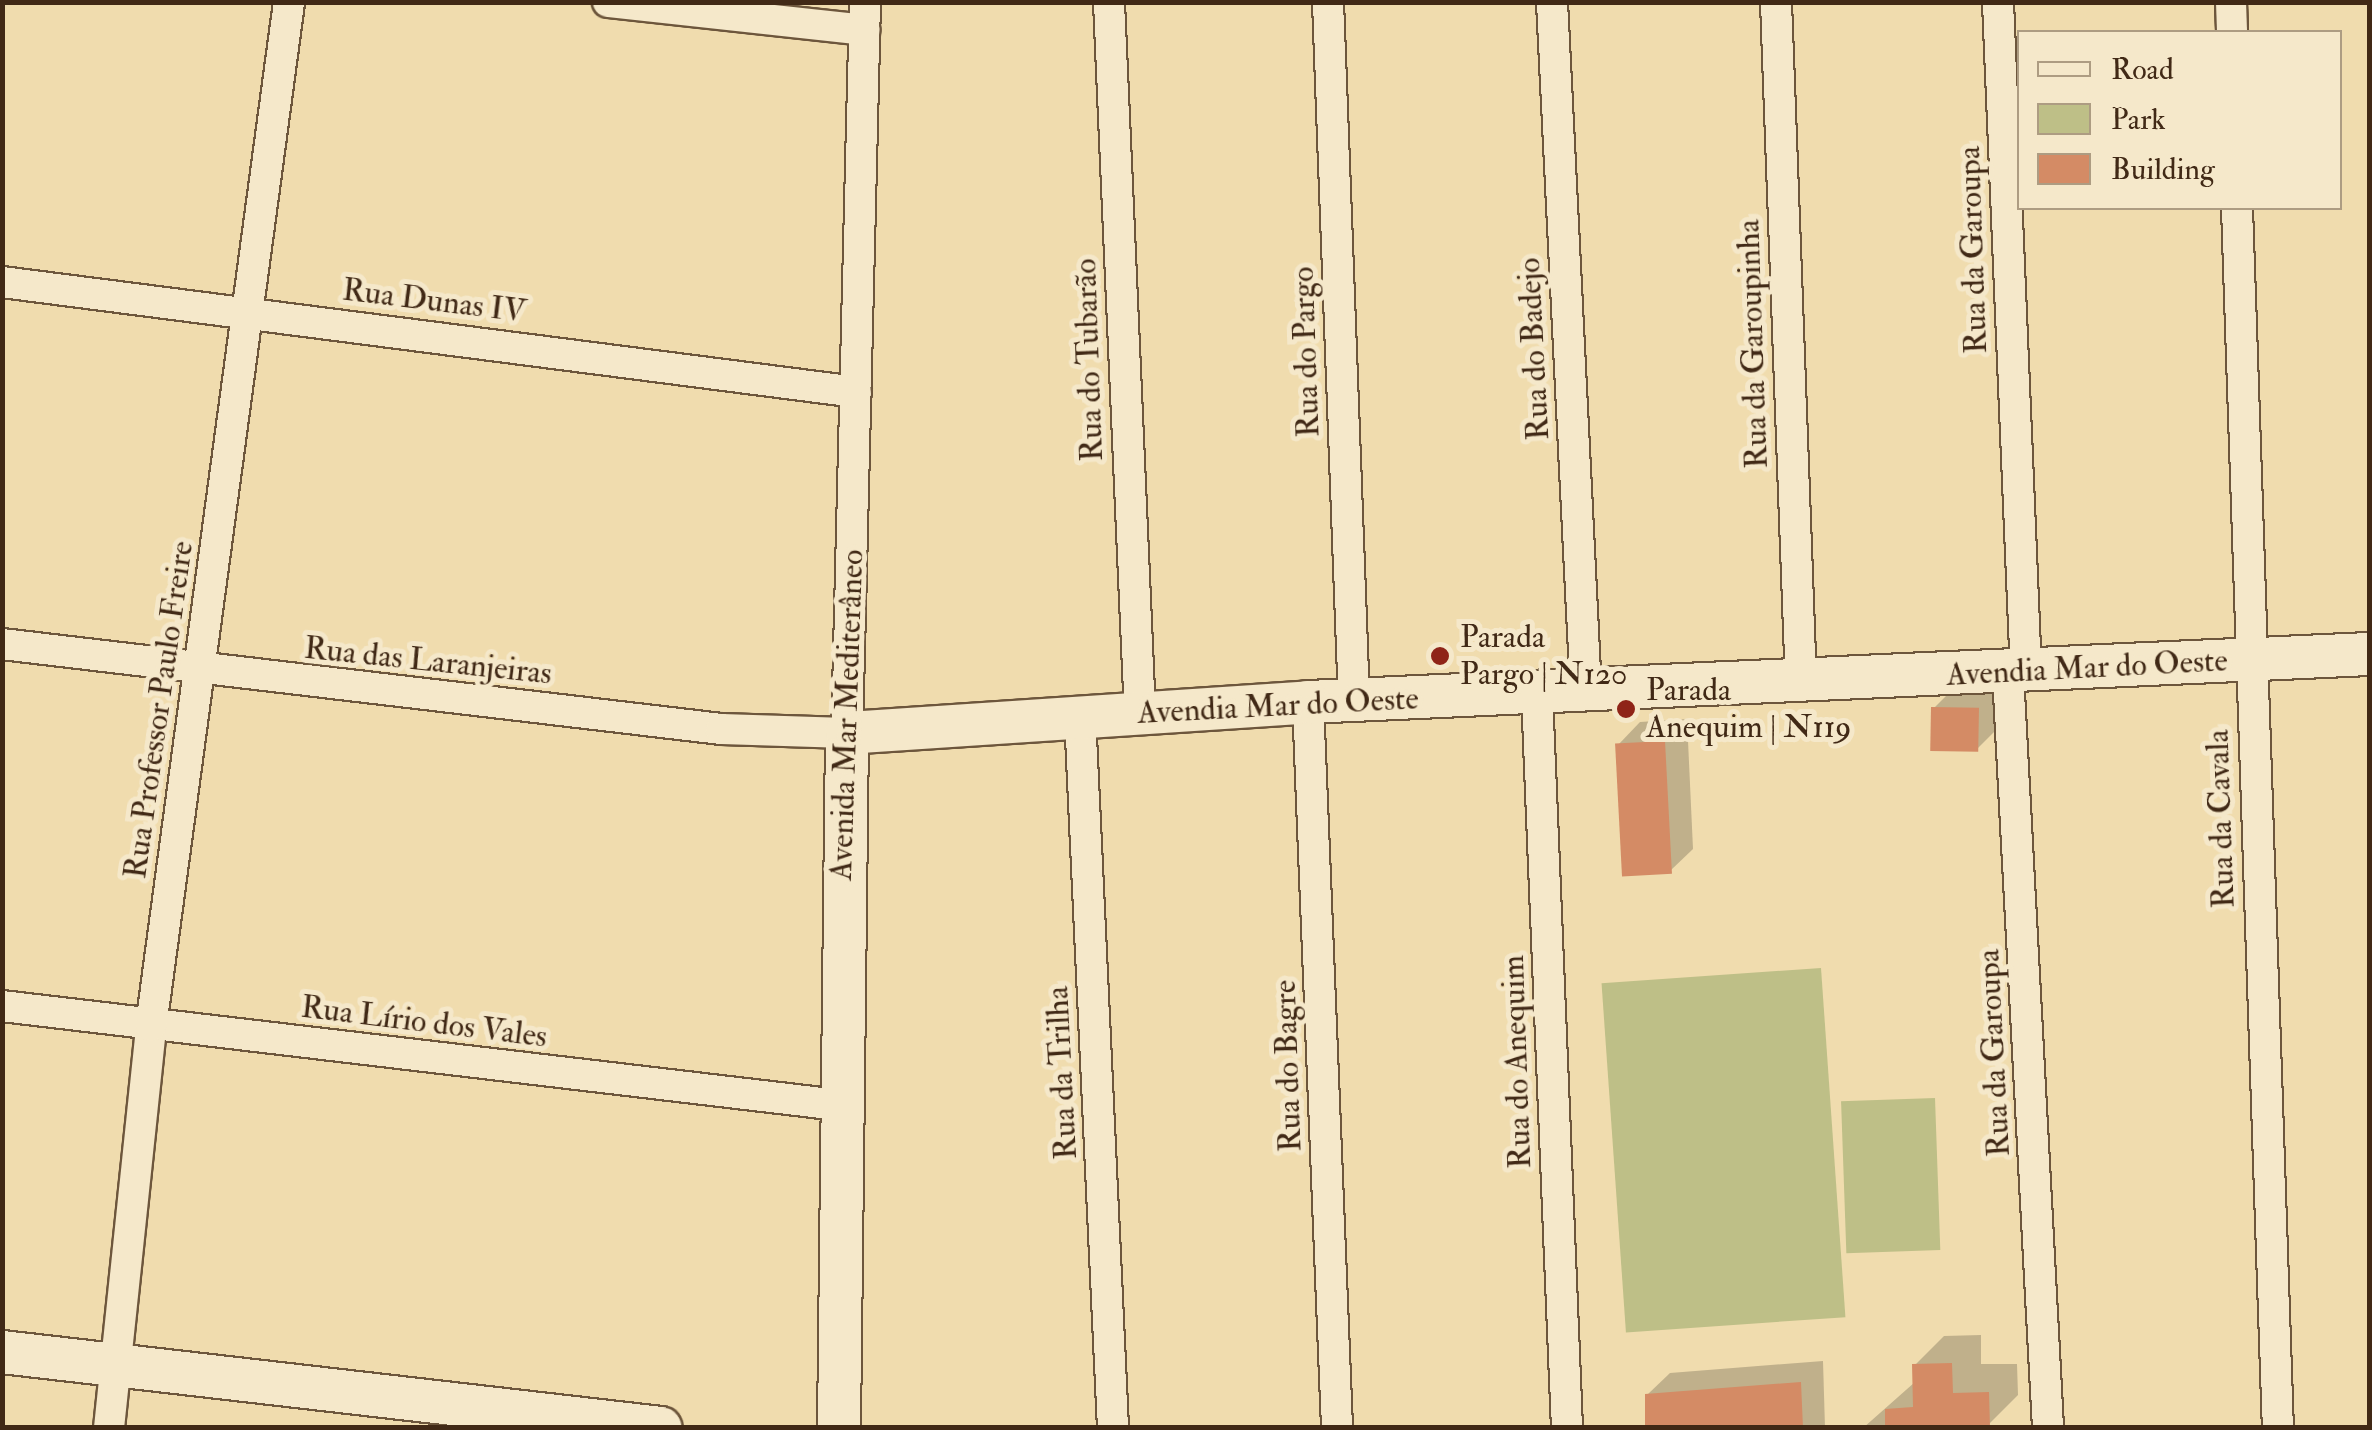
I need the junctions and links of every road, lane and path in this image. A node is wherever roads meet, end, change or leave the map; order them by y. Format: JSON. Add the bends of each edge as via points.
{"nodes":[{"id":1,"x":289,"y":2,"type":"edge"},
{"id":2,"x":608,"y":2,"type":"edge"},
{"id":3,"x":1109,"y":2,"type":"edge"},
{"id":4,"x":1328,"y":2,"type":"edge"},
{"id":5,"x":1552,"y":2,"type":"edge"},
{"id":6,"x":1776,"y":2,"type":"edge"},
{"id":7,"x":1998,"y":2,"type":"edge"},
{"id":8,"x":2231,"y":2,"type":"edge"},
{"id":9,"x":864,"y":16,"type":"edge"},
{"id":10,"x":2232,"y":30,"type":"edge"},
{"id":11,"x":2237,"y":210,"type":"edge"},
{"id":12,"x":2,"y":282,"type":"edge"},
{"id":13,"x":245,"y":312,"type":"junction"},
{"id":14,"x":856,"y":392,"type":"junction"},
{"id":15,"x":2,"y":644,"type":"edge"},
{"id":16,"x":2370,"y":654,"type":"edge"},
{"id":17,"x":2250,"y":658,"type":"junction"},
{"id":18,"x":200,"y":670,"type":"junction"},
{"id":19,"x":2017,"y":674,"type":"junction"},
{"id":20,"x":1801,"y":683,"type":"junction"},
{"id":21,"x":1586,"y":693,"type":"junction"},
{"id":22,"x":1537,"y":694,"type":"junction"},
{"id":23,"x":1354,"y":700,"type":"junction"},
{"id":24,"x":1308,"y":702,"type":"junction"},
{"id":25,"x":1140,"y":714,"type":"junction"},
{"id":26,"x":1080,"y":716,"type":"junction"},
{"id":27,"x":847,"y":733,"type":"junction"},
{"id":28,"x":2,"y":1006,"type":"edge"},
{"id":29,"x":151,"y":1026,"type":"junction"},
{"id":30,"x":839,"y":1105,"type":"junction"},
{"id":31,"x":2,"y":1352,"type":"edge"},
{"id":32,"x":116,"y":1367,"type":"junction"},
{"id":33,"x":109,"y":1428,"type":"edge"},
{"id":34,"x":661,"y":1428,"type":"edge"},
{"id":35,"x":839,"y":1428,"type":"edge"},
{"id":36,"x":1114,"y":1428,"type":"edge"},
{"id":37,"x":1337,"y":1428,"type":"edge"},
{"id":38,"x":1567,"y":1428,"type":"edge"},
{"id":39,"x":2048,"y":1428,"type":"edge"},
{"id":40,"x":2278,"y":1428,"type":"edge"}],
"edges":[{"from":1,"to":13,"type":"street","name":"Rua Professor Paulo Freire"},
{"from":2,"to":9,"type":"street"},
{"from":3,"to":25,"type":"street","name":"Rua do Tubarão"},
{"from":4,"to":23,"type":"street","name":"Rua do Pargo"},
{"from":5,"to":21,"type":"street","name":"Rua do Badejo"},
{"from":6,"to":20,"type":"street","name":"Rua da Garoupinha"},
{"from":7,"to":19,"type":"street","name":"Rua da Garoupa"},
{"from":8,"to":10,"type":"street"},
{"from":9,"to":14,"type":"street","name":"Avenida Mar Mediterâneo"},
{"from":11,"to":17,"type":"street","name":"Rua da Cavala"},
{"from":12,"to":13,"type":"street","name":"Rua Dunas IV"},
{"from":13,"to":14,"type":"street","name":"Rua Dunas IV"},
{"from":13,"to":18,"type":"street","name":"Rua Professor Paulo Freire"},
{"from":14,"to":27,"type":"street","name":"Avenida Mar Mediterâneo"},
{"from":15,"to":18,"type":"street","name":"Rua das Laranjeiras"},
{"from":16,"to":17,"type":"street","name":"Avendia Mar do Oeste"},
{"from":17,"to":19,"type":"street","name":"Avendia Mar do Oeste"},
{"from":17,"to":40,"type":"street","name":"Rua da Cavala"},
{"from":18,"to":27,"type":"street","name":"Rua das Laranjeiras","via":[[721,729]]},
{"from":18,"to":29,"type":"street","name":"Rua Professor Paulo Freire"},
{"from":19,"to":20,"type":"street","name":"Avendia Mar do Oeste"},
{"from":19,"to":39,"type":"street","name":"Rua da Garoupa"},
{"from":20,"to":21,"type":"street","name":"Avendia Mar do Oeste"},
{"from":21,"to":22,"type":"street","name":"Avendia Mar do Oeste"},
{"from":22,"to":23,"type":"street","name":"Avendia Mar do Oeste"},
{"from":22,"to":38,"type":"street","name":"Rua do Anequim"},
{"from":23,"to":24,"type":"street","name":"Avendia Mar do Oeste"},
{"from":24,"to":25,"type":"street","name":"Avendia Mar do Oeste"},
{"from":24,"to":37,"type":"street","name":"Rua do Bagre"},
{"from":25,"to":26,"type":"street","name":"Avendia Mar do Oeste"},
{"from":26,"to":27,"type":"street","name":"Avendia Mar do Oeste"},
{"from":26,"to":36,"type":"street","name":"Rua da Trilha"},
{"from":27,"to":30,"type":"street","name":"Avenida Mar Mediterâneo"},
{"from":28,"to":29,"type":"street","name":"Rua Lírio dos Vales"},
{"from":29,"to":30,"type":"street","name":"Rua Lírio dos Vales"},
{"from":29,"to":32,"type":"street","name":"Rua Professor Paulo Freire"},
{"from":30,"to":35,"type":"street","name":"Avenida Mar Mediterâneo"},
{"from":31,"to":32,"type":"street"},
{"from":32,"to":33,"type":"street","name":"Rua Professor Paulo Freire"},
{"from":32,"to":34,"type":"street"}]}
